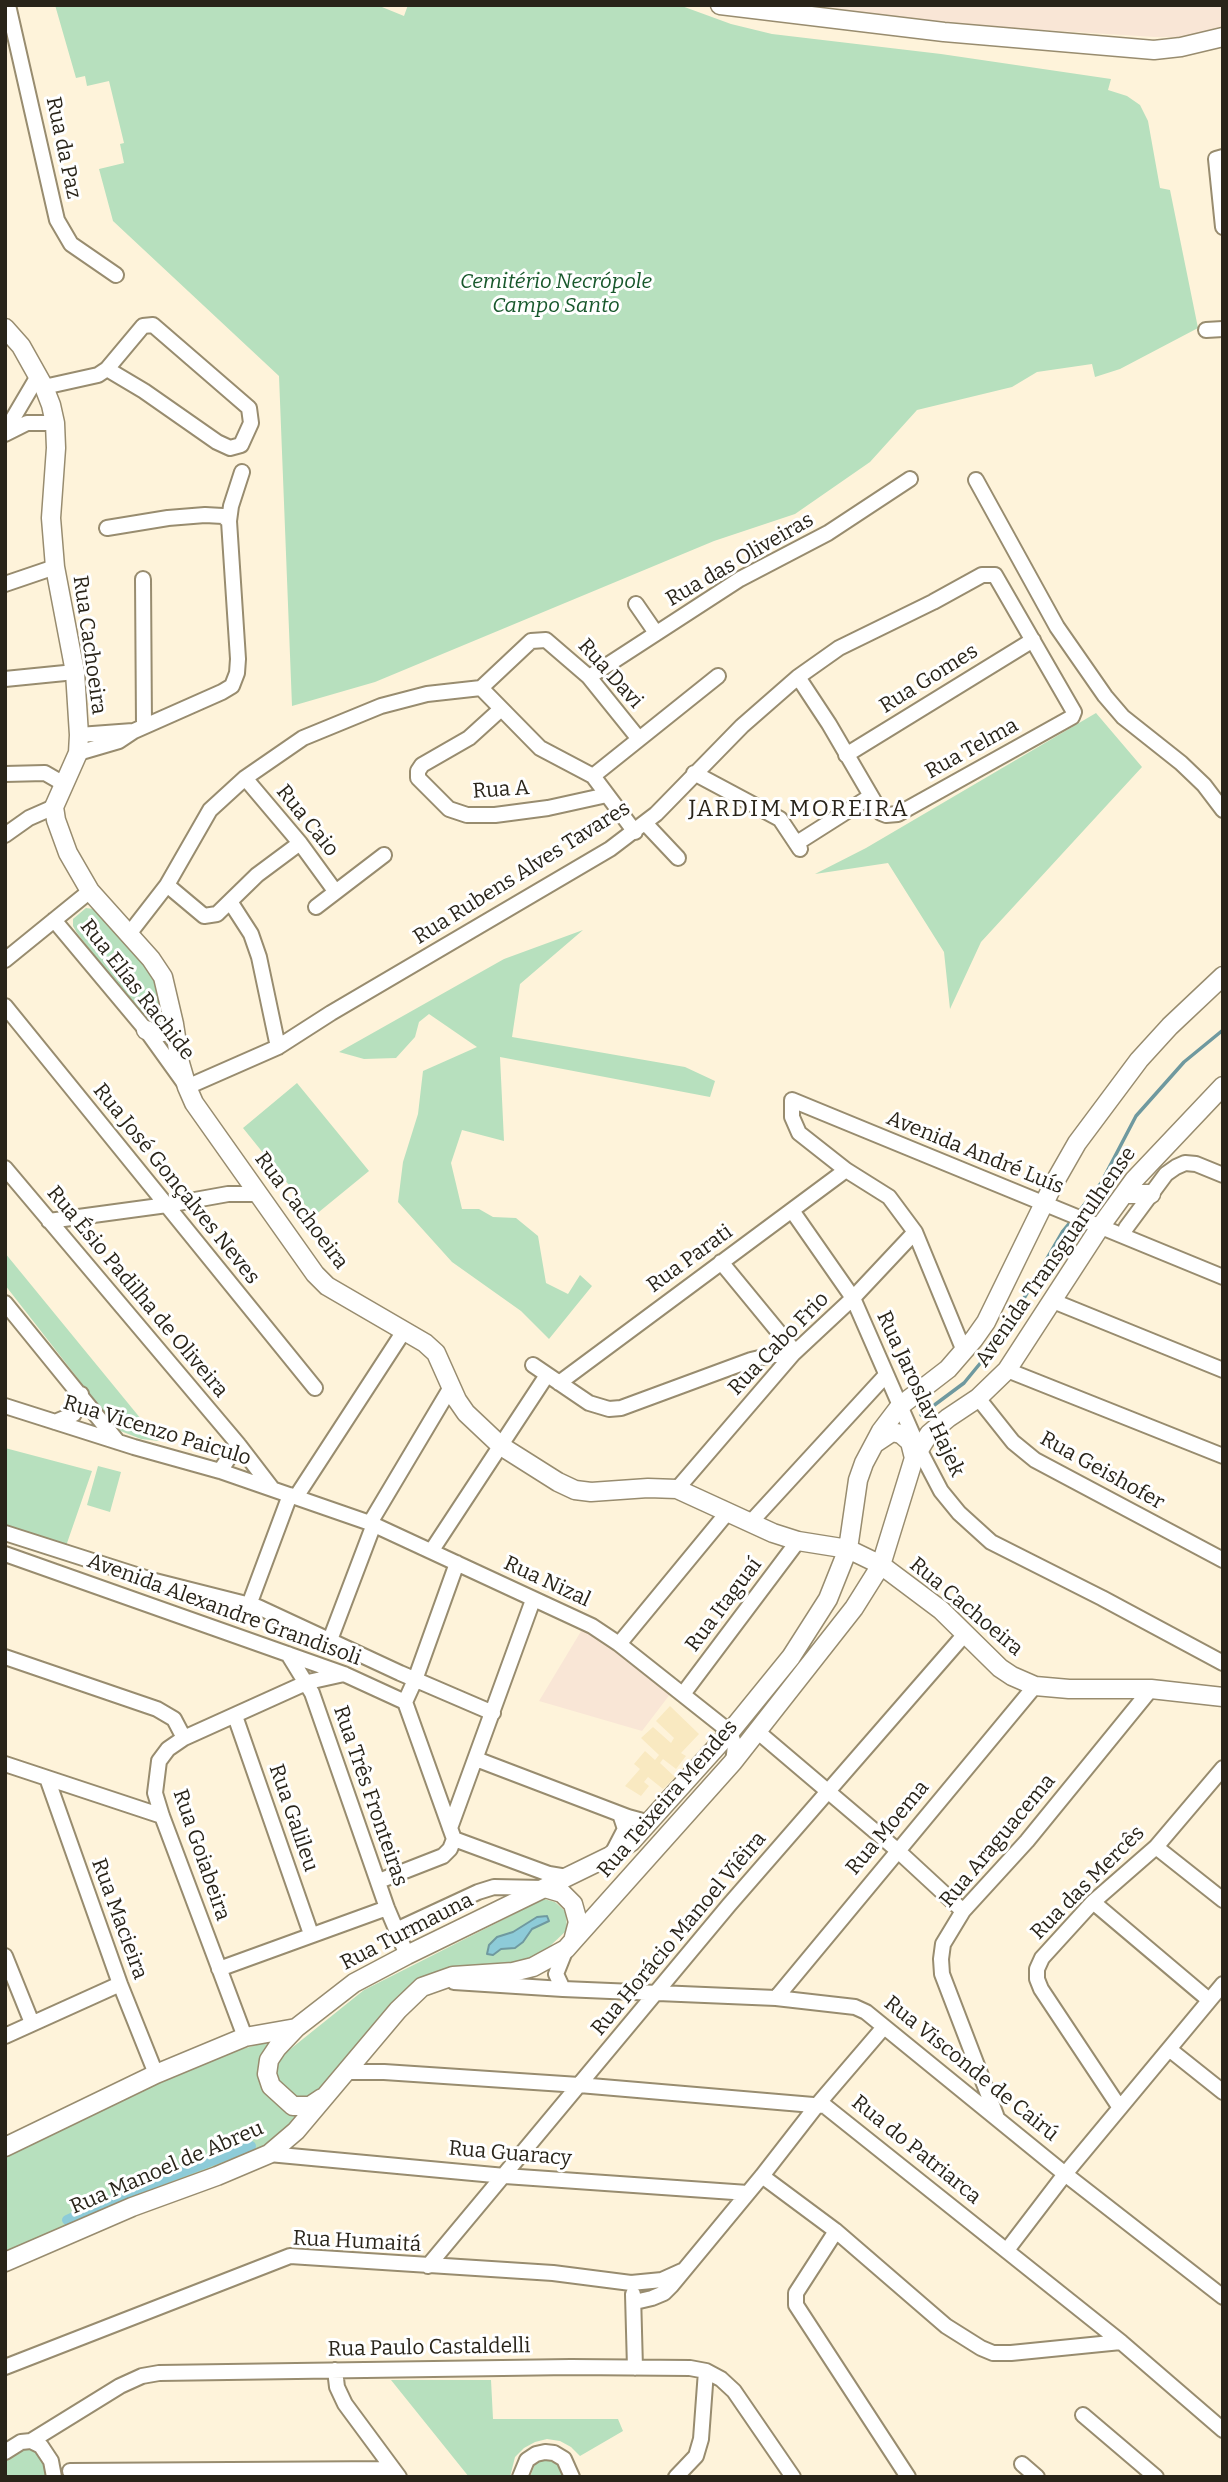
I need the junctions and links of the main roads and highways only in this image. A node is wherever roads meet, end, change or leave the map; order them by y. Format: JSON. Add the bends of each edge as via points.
{"nodes":[{"id":1,"x":720,"y":5,"type":"edge"},
{"id":2,"x":1223,"y":37,"type":"edge"},
{"id":3,"x":5,"y":328,"type":"edge"},
{"id":4,"x":1223,"y":976,"type":"edge"},
{"id":5,"x":174,"y":1024,"type":"junction"},
{"id":6,"x":146,"y":1030,"type":"road end"},
{"id":7,"x":1223,"y":1086,"type":"edge"},
{"id":8,"x":1151,"y":1194,"type":"road end"},
{"id":9,"x":1120,"y":1200,"type":"junction"},
{"id":10,"x":873,"y":1444,"type":"junction"},
{"id":11,"x":912,"y":1444,"type":"junction"},
{"id":12,"x":864,"y":1463,"type":"junction"},
{"id":13,"x":848,"y":1549,"type":"junction"},
{"id":14,"x":881,"y":1565,"type":"junction"},
{"id":15,"x":901,"y":1580,"type":"junction"},
{"id":16,"x":854,"y":1608,"type":"junction"},
{"id":17,"x":1222,"y":1696,"type":"edge"},
{"id":18,"x":650,"y":1823,"type":"joint"},
{"id":19,"x":554,"y":1881,"type":"junction"},
{"id":20,"x":569,"y":1945,"type":"junction"},
{"id":21,"x":296,"y":2028,"type":"junction"},
{"id":22,"x":330,"y":2092,"type":"junction"},
{"id":23,"x":5,"y":2147,"type":"edge"},
{"id":24,"x":5,"y":2262,"type":"edge"}],
"edges":[{"from":1,"to":2,"type":"main road","via":[[944,32],[1154,50]]},
{"from":3,"to":5,"type":"main road","name":"Rua Cachoeira","via":[[41,382],[55,423],[51,518],[55,567],[75,672],[79,734],[78,753],[54,807],[56,820],[90,891],[163,977]]},
{"from":4,"to":10,"type":"main road","name":"Avenida Transguarulhense","via":[[1162,1034],[1120,1084],[1067,1158],[986,1322],[948,1369],[900,1406]]},
{"from":5,"to":6,"type":"main road","via":[[159,1033]]},
{"from":5,"to":13,"type":"main road","name":"Rua Cachoeira","via":[[194,1103],[327,1286],[436,1353],[466,1413],[500,1446],[575,1490],[677,1489],[799,1542]]},
{"from":7,"to":9,"type":"main road","name":"Avenida Transguarulhense"},
{"from":8,"to":9,"type":"main road"},
{"from":9,"to":11,"type":"main road","name":"Avenida Transguarulhense","via":[[1093,1224],[1053,1301],[1007,1370],[978,1398]]},
{"from":10,"to":11,"type":"main road","via":[[892,1432]]},
{"from":10,"to":12,"type":"main road","name":"Avenida Transguarulhense"},
{"from":11,"to":14,"type":"main road","name":"Avenida Transguarulhense"},
{"from":12,"to":13,"type":"main road","name":"Avenida Transguarulhense"},
{"from":12,"to":14,"type":"main road","via":[[862,1539]]},
{"from":13,"to":14,"type":"main road","name":"Rua Cachoeira"},
{"from":13,"to":18,"type":"main road","name":"Rua Teixeira Mendes","via":[[808,1633]]},
{"from":14,"to":15,"type":"main road","name":"Rua Cachoeira"},
{"from":14,"to":16,"type":"main road","name":"Rua Teixeira Mendes"},
{"from":15,"to":16,"type":"main road","via":[[881,1586]]},
{"from":15,"to":17,"type":"main road","name":"Rua Cachoeira","via":[[1000,1668],[1035,1686]]},
{"from":16,"to":20,"type":"main road","name":"Rua Teixeira Mendes","via":[[733,1762]]},
{"from":18,"to":19,"type":"main road","name":"Rua Turmauna","via":[[610,1856]]},
{"from":19,"to":20,"type":"main road","via":[[573,1904],[578,1922]]},
{"from":19,"to":21,"type":"main road","name":"Rua Turmauna","via":[[354,1983]]},
{"from":20,"to":22,"type":"main road","name":"Rua Teixeira Mendes","via":[[533,1967],[472,1973],[422,1987]]},
{"from":21,"to":22,"type":"main road","name":"Rua Turmauna","via":[[269,2060],[271,2086],[293,2106],[302,2108]]},
{"from":21,"to":23,"type":"main road","via":[[245,2038],[156,2074]]},
{"from":22,"to":24,"type":"main road","name":"Rua Manoel de Abreu","via":[[269,2154]]}]}
